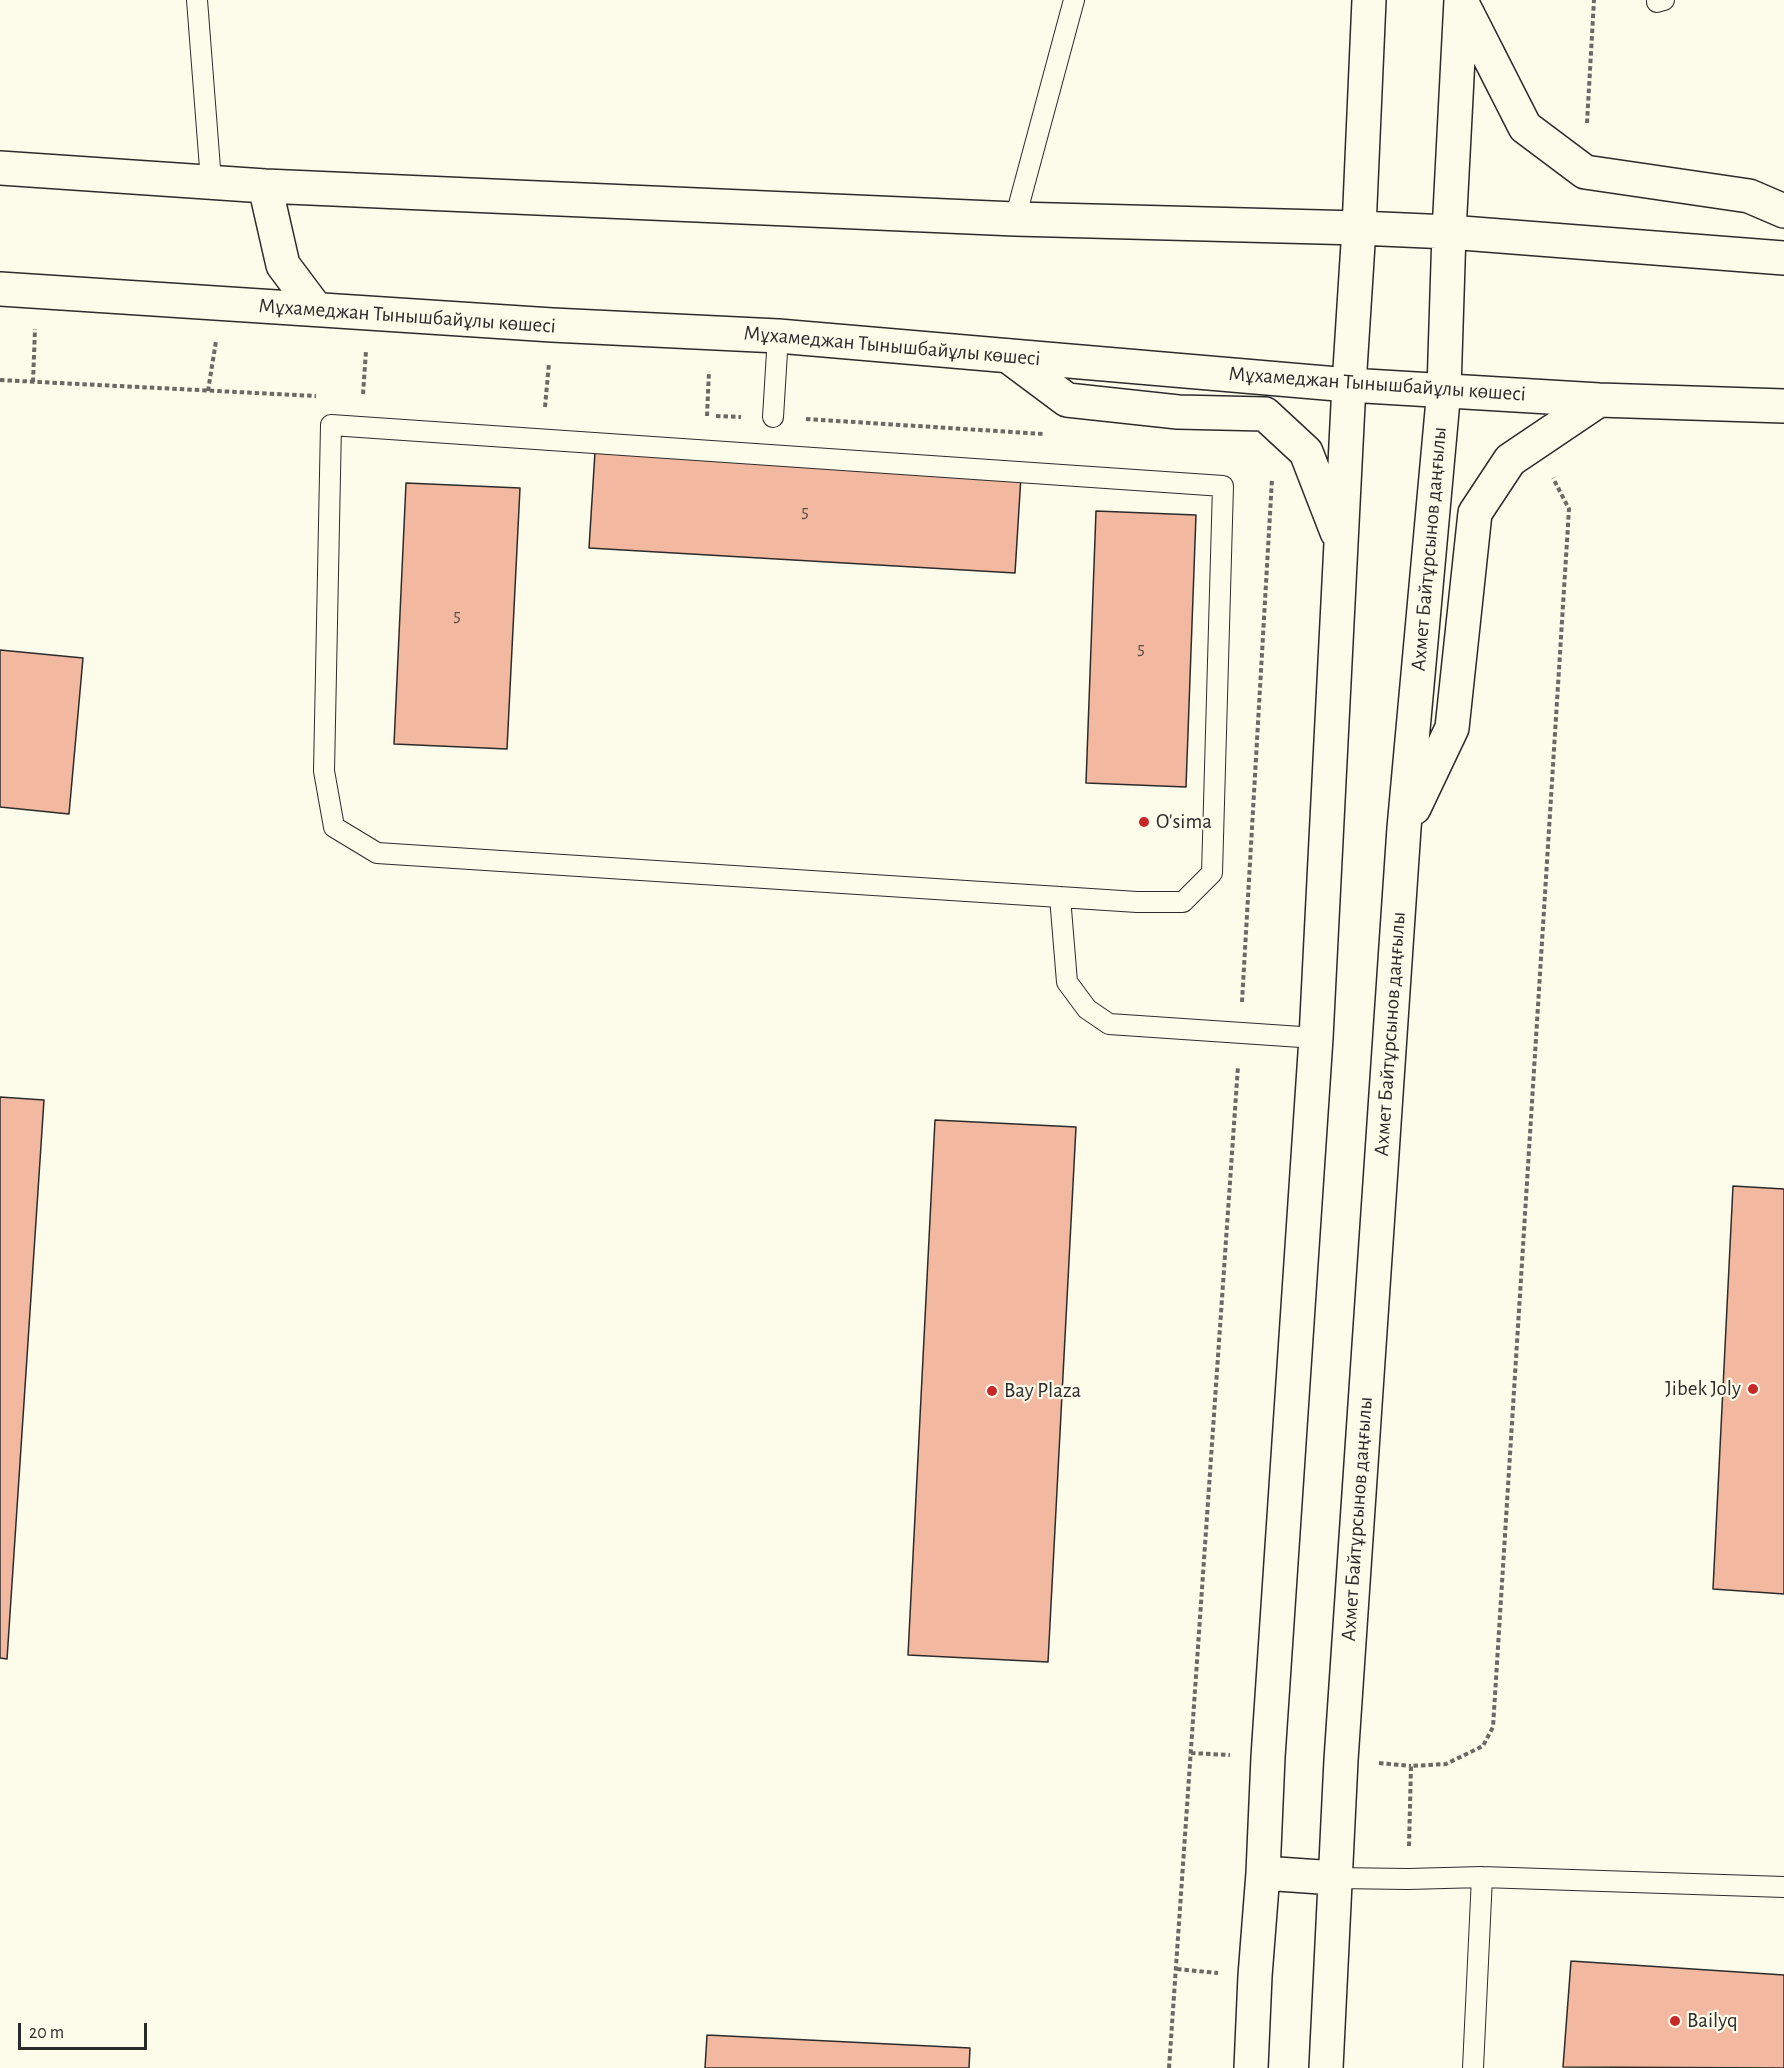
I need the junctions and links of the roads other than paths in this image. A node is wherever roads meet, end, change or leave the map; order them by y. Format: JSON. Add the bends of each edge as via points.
{"nodes":[{"id":1,"x":197,"y":0,"type":"edge"},
{"id":2,"x":1074,"y":0,"type":"edge"},
{"id":3,"x":1369,"y":0,"type":"edge"},
{"id":4,"x":1461,"y":0,"type":"edge"},
{"id":5,"x":1657,"y":0,"type":"edge"},
{"id":6,"x":1664,"y":0,"type":"edge"},
{"id":7,"x":0,"y":168,"type":"edge"},
{"id":8,"x":211,"y":181,"type":"junction"},
{"id":9,"x":265,"y":186,"type":"junction"},
{"id":10,"x":1784,"y":211,"type":"edge"},
{"id":11,"x":1015,"y":219,"type":"junction"},
{"id":12,"x":1359,"y":228,"type":"junction"},
{"id":13,"x":1449,"y":232,"type":"junction"},
{"id":14,"x":1784,"y":258,"type":"edge"},
{"id":15,"x":0,"y":289,"type":"edge"},
{"id":16,"x":316,"y":309,"type":"junction"},
{"id":17,"x":777,"y":336,"type":"junction"},
{"id":18,"x":1008,"y":356,"type":"junction"},
{"id":19,"x":1349,"y":385,"type":"junction"},
{"id":20,"x":1444,"y":389,"type":"junction"},
{"id":21,"x":1599,"y":399,"type":"junction"},
{"id":22,"x":1784,"y":406,"type":"edge"},
{"id":23,"x":774,"y":417,"type":"dead end"},
{"id":24,"x":1341,"y":543,"type":"junction"},
{"id":25,"x":1404,"y":828,"type":"junction"},
{"id":26,"x":1060,"y":897,"type":"junction"},
{"id":27,"x":1316,"y":1038,"type":"junction"},
{"id":28,"x":1263,"y":1873,"type":"junction"},
{"id":29,"x":1482,"y":1877,"type":"junction"},
{"id":30,"x":1335,"y":1878,"type":"junction"},
{"id":31,"x":1784,"y":1887,"type":"edge"},
{"id":32,"x":1251,"y":2068,"type":"edge"},
{"id":33,"x":1326,"y":2068,"type":"edge"},
{"id":34,"x":1473,"y":2068,"type":"edge"}],
"edges":[{"from":1,"to":8,"type":"lane"},
{"from":2,"to":11,"type":"lane"},
{"from":3,"to":12,"type":"street"},
{"from":4,"to":10,"type":"street","via":[[1525,126],[1585,172],[1749,196]]},
{"from":4,"to":13,"type":"street","name":"Ахмет Байтұрсынов даңғылы"},
{"from":5,"to":6,"type":"lane"},
{"from":7,"to":8,"type":"street"},
{"from":8,"to":9,"type":"street"},
{"from":9,"to":11,"type":"street"},
{"from":9,"to":16,"type":"street","via":[[283,265]]},
{"from":11,"to":12,"type":"street"},
{"from":12,"to":13,"type":"street"},
{"from":12,"to":19,"type":"street"},
{"from":13,"to":14,"type":"street"},
{"from":13,"to":20,"type":"street","name":"Ахмет Байтұрсынов даңғылы"},
{"from":15,"to":16,"type":"street","name":"Мұхамеджан Тынышбайұлы көшесі"},
{"from":16,"to":17,"type":"street","name":"Мұхамеджан Тынышбайұлы көшесі"},
{"from":17,"to":18,"type":"street","name":"Мұхамеджан Тынышбайұлы көшесі"},
{"from":17,"to":23,"type":"lane"},
{"from":18,"to":19,"type":"street","name":"Мұхамеджан Тынышбайұлы көшесі"},
{"from":18,"to":24,"type":"street","via":[[1067,400],[1178,412],[1265,414],[1306,452]]},
{"from":19,"to":20,"type":"street","name":"Мұхамеджан Тынышбайұлы көшесі"},
{"from":19,"to":24,"type":"street"},
{"from":20,"to":21,"type":"street","name":"Мұхамеджан Тынышбайұлы көшесі"},
{"from":20,"to":25,"type":"street","name":"Ахмет Байтұрсынов даңғылы"},
{"from":21,"to":22,"type":"street","name":"Мұхамеджан Тынышбайұлы көшесі"},
{"from":21,"to":25,"type":"street","via":[[1510,460],[1474,513],[1452,728]]},
{"from":24,"to":27,"type":"street"},
{"from":25,"to":30,"type":"street","name":"Ахмет Байтұрсынов даңғылы"},
{"from":26,"to":26,"type":"lane","via":[[377,853],[334,827],[324,771],[331,425],[1223,486],[1212,873],[1183,902]]},
{"from":26,"to":27,"type":"lane","via":[[1067,982],[1087,1009],[1109,1023]]},
{"from":27,"to":28,"type":"street","via":[[1268,1745]]},
{"from":28,"to":30,"type":"street"},
{"from":28,"to":32,"type":"street"},
{"from":29,"to":30,"type":"lane"},
{"from":29,"to":31,"type":"lane"},
{"from":29,"to":34,"type":"lane"},
{"from":30,"to":33,"type":"street","name":"Ахмет Байтұрсынов даңғылы"}]}
